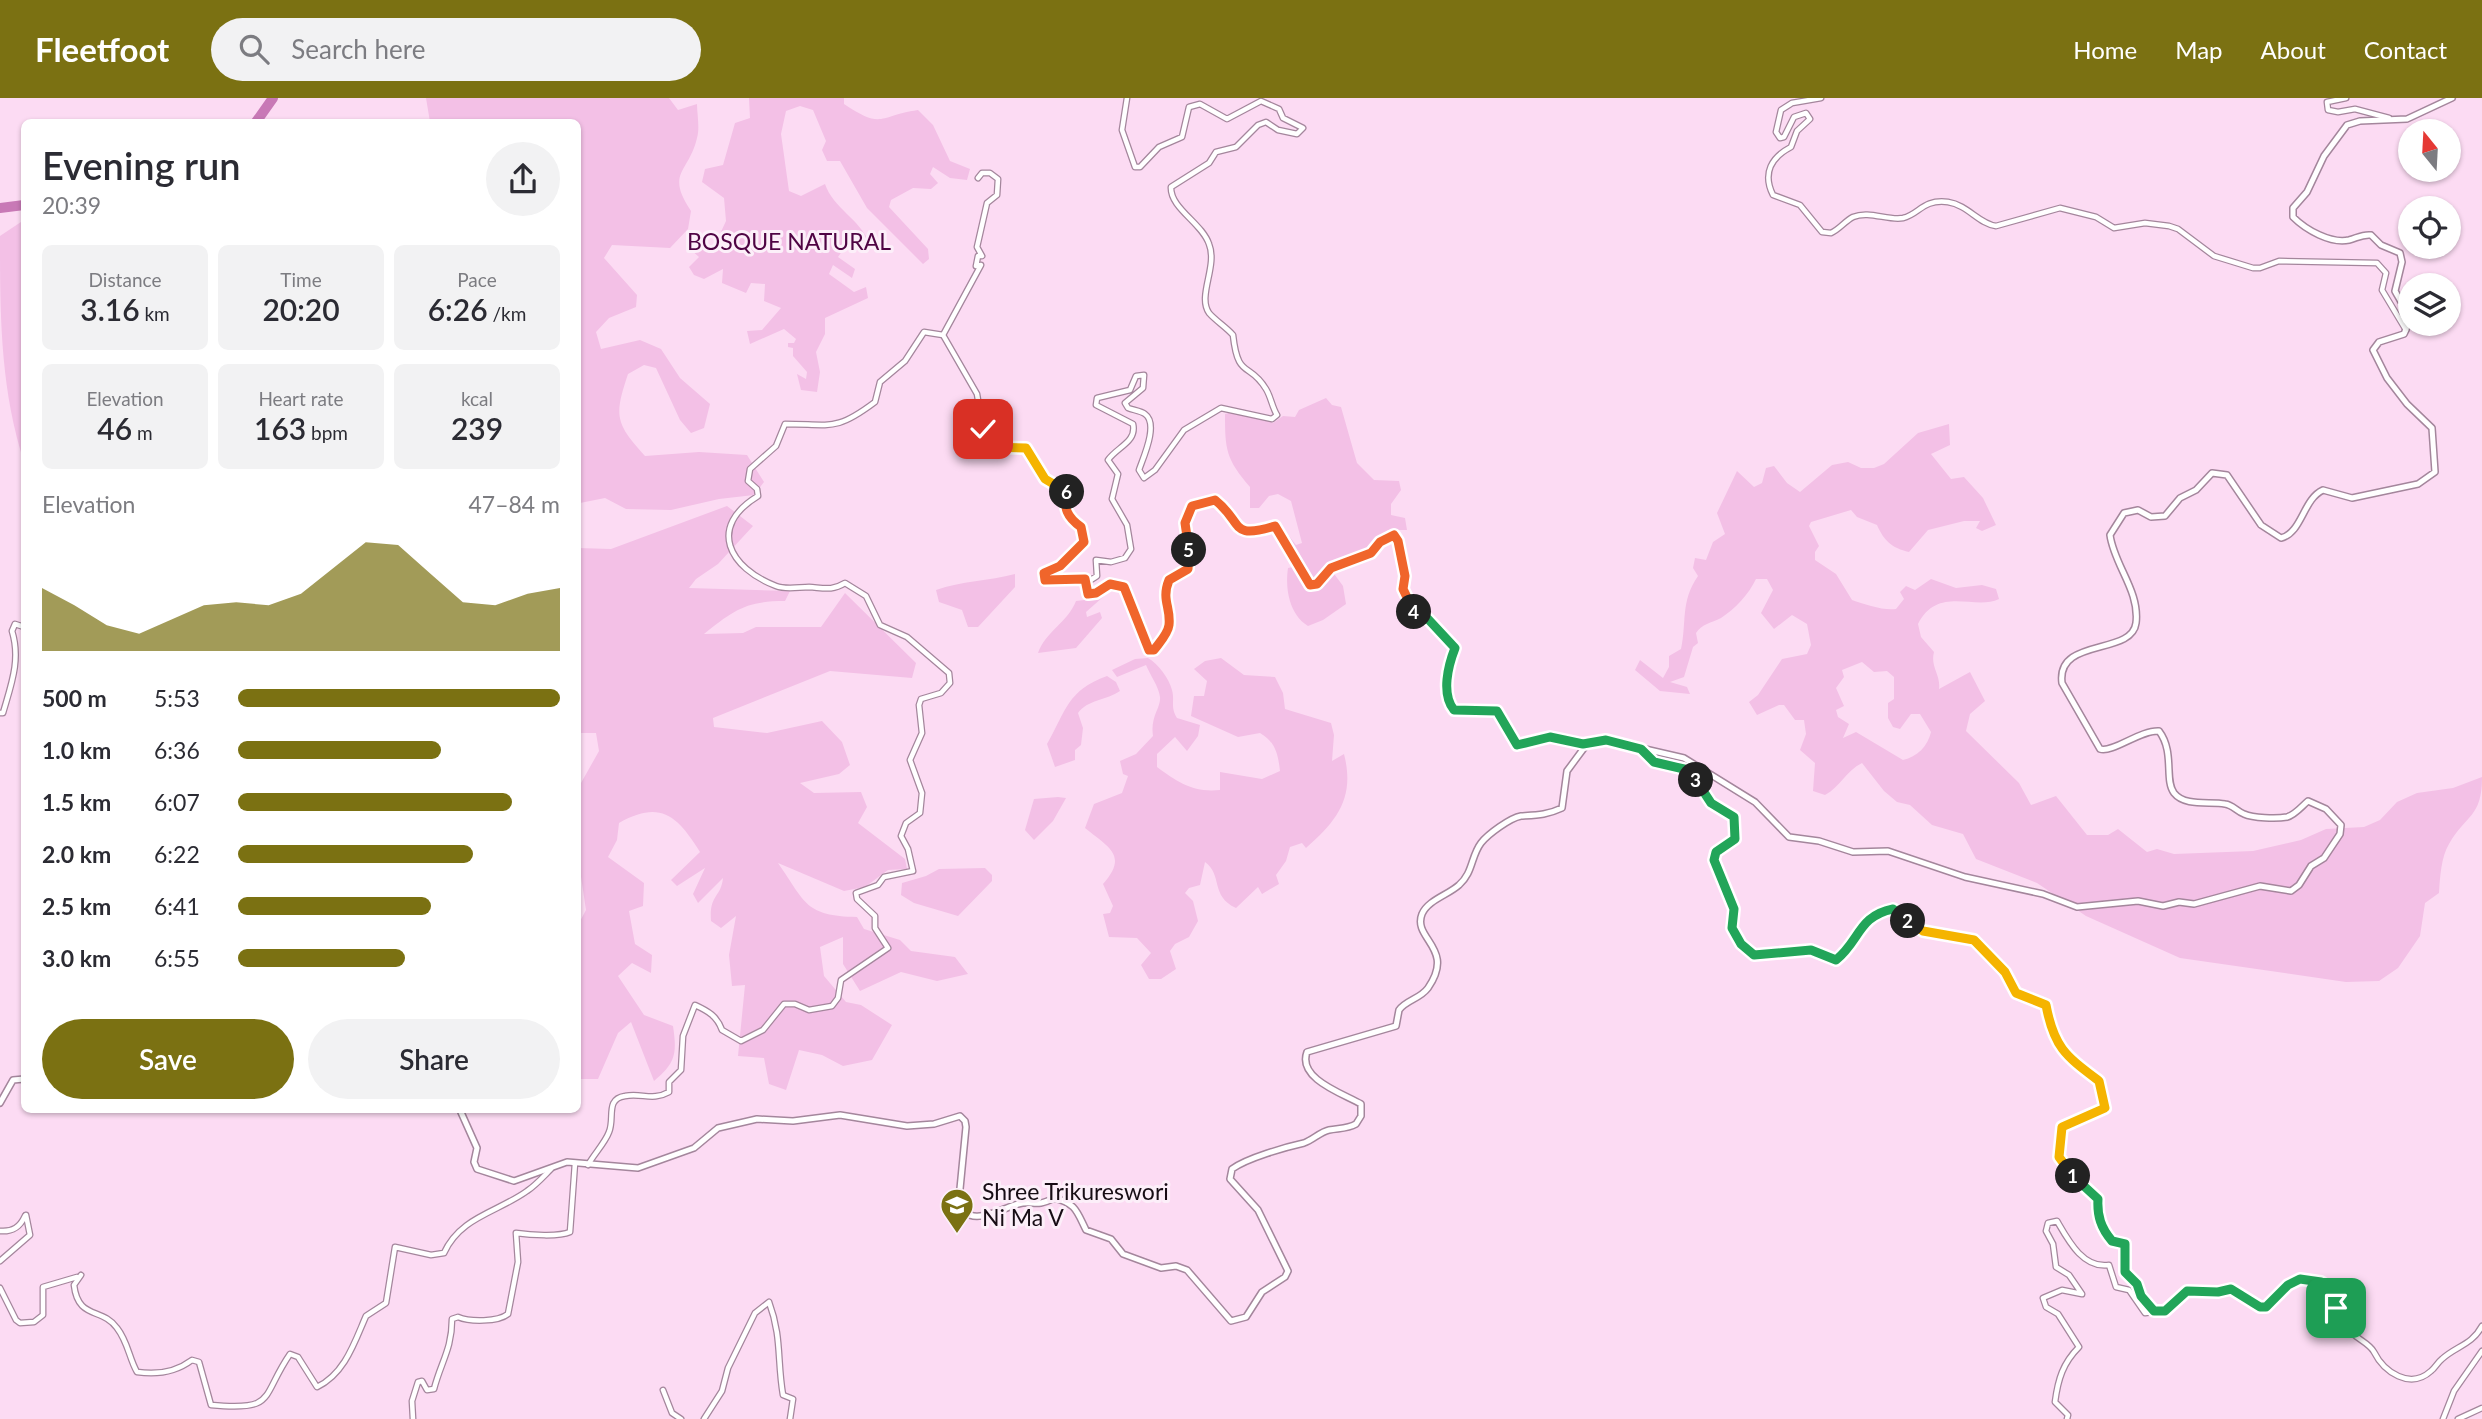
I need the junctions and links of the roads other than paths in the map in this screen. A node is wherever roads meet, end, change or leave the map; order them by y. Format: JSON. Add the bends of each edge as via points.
{"nodes":[{"id":1,"x":1127,"y":98,"type":"edge"},
{"id":2,"x":1821,"y":98,"type":"edge"},
{"id":3,"x":2346,"y":98,"type":"edge"},
{"id":4,"x":2452,"y":98,"type":"edge"},
{"id":5,"x":2403,"y":119,"type":"edge"},
{"id":6,"x":2398,"y":121,"type":"joint"},
{"id":7,"x":978,"y":177,"type":"dead end"},
{"id":8,"x":2399,"y":273,"type":"edge"},
{"id":9,"x":2398,"y":279,"type":"edge"},
{"id":10,"x":2398,"y":296,"type":"edge"},
{"id":11,"x":2398,"y":317,"type":"edge"},
{"id":12,"x":943,"y":335,"type":"junction"},
{"id":13,"x":2398,"y":336,"type":"edge"},
{"id":14,"x":1086,"y":583,"type":"junction"},
{"id":15,"x":21,"y":626,"type":"edge"},
{"id":16,"x":0,"y":713,"type":"edge"},
{"id":17,"x":1591,"y":742,"type":"junction"},
{"id":18,"x":1641,"y":749,"type":"junction"},
{"id":19,"x":21,"y":1079,"type":"edge"},
{"id":20,"x":0,"y":1104,"type":"edge"},
{"id":21,"x":461,"y":1113,"type":"edge"},
{"id":22,"x":575,"y":1163,"type":"junction"},
{"id":23,"x":557,"y":1164,"type":"junction"},
{"id":24,"x":588,"y":1165,"type":"junction"},
{"id":25,"x":0,"y":1231,"type":"edge"},
{"id":26,"x":0,"y":1261,"type":"edge"},
{"id":27,"x":0,"y":1288,"type":"edge"},
{"id":28,"x":2154,"y":1311,"type":"junction"},
{"id":29,"x":2482,"y":1326,"type":"edge"},
{"id":30,"x":2482,"y":1351,"type":"edge"},
{"id":31,"x":663,"y":1390,"type":"dead end"},
{"id":32,"x":2482,"y":1408,"type":"edge"},
{"id":33,"x":413,"y":1419,"type":"edge"},
{"id":34,"x":681,"y":1419,"type":"edge"},
{"id":35,"x":704,"y":1419,"type":"edge"},
{"id":36,"x":790,"y":1419,"type":"edge"},
{"id":37,"x":2067,"y":1419,"type":"edge"},
{"id":38,"x":2443,"y":1419,"type":"edge"},
{"id":39,"x":2458,"y":1419,"type":"edge"}],
"edges":[{"from":1,"to":14,"type":"street","via":[[1122,130],[1135,167],[1158,147],[1182,137],[1189,107],[1200,104],[1227,119],[1262,101],[1303,128],[1297,134],[1266,122],[1258,125],[1236,147],[1216,152],[1209,163],[1171,187],[1172,199],[1199,225],[1210,245],[1211,274],[1204,296],[1209,312],[1233,335],[1242,368],[1266,389],[1278,415],[1272,419],[1221,408],[1184,430],[1144,478],[1139,470],[1150,435],[1149,419],[1125,403],[1143,388],[1144,375],[1136,376],[1130,390],[1097,398],[1096,405],[1134,428],[1130,440],[1108,460],[1118,474],[1112,499],[1127,526],[1131,549],[1125,558],[1096,560],[1097,576]]},
{"from":2,"to":11,"type":"street","via":[[1792,103],[1781,110],[1776,132],[1780,138],[1794,117],[1806,113],[1810,119],[1797,131],[1791,147],[1770,164],[1769,188],[1773,195],[1800,205],[1822,232],[1831,233],[1862,215],[1901,219],[1933,202],[1966,208],[1987,225],[1996,226],[2060,208],[2096,217],[2114,228],[2146,223],[2169,226],[2214,256],[2253,268],[2279,261],[2377,263],[2386,273],[2382,290]]},
{"from":3,"to":6,"type":"street","via":[[2327,102],[2328,110],[2355,109]]},
{"from":4,"to":5,"type":"street"},
{"from":6,"to":8,"type":"street","via":[[2347,125],[2293,213],[2324,237],[2339,241],[2371,235],[2400,253]]},
{"from":7,"to":12,"type":"street","via":[[990,173],[998,178],[997,195],[987,203],[977,247],[982,256],[976,266],[981,265]]},
{"from":9,"to":10,"type":"street"},
{"from":12,"to":14,"type":"street","via":[[977,394],[984,436],[980,441],[985,447],[1026,448],[1045,479],[1067,491],[1064,505],[1070,519],[1081,527],[1084,542],[1060,566],[1044,573],[1045,580],[1085,579]]},
{"from":12,"to":24,"type":"street","via":[[924,332],[905,362],[880,382],[875,402],[857,416],[834,426],[785,424],[776,446],[750,469],[748,481],[758,496],[732,516],[727,531],[738,561],[760,578],[779,588],[832,590],[845,583],[866,596],[880,625],[907,637],[950,673],[950,683],[941,693],[921,699],[919,705],[922,733],[910,760],[922,793],[920,813],[906,823],[901,836],[913,871],[884,877],[878,885],[856,893],[857,900],[875,916],[875,928],[888,948],[841,980],[832,1006],[809,1010],[784,1004],[752,1038],[741,1041],[722,1030],[709,1011],[695,1006],[683,1036],[681,1070],[669,1082],[669,1092],[660,1097],[621,1096],[614,1101],[609,1135]]},
{"from":13,"to":18,"type":"street","via":[[2379,342],[2373,350],[2386,378],[2432,428],[2436,466],[2432,475],[2418,484],[2352,498],[2323,490],[2312,498],[2292,532],[2281,538],[2261,525],[2227,475],[2218,472],[2180,498],[2165,516],[2151,517],[2138,510],[2124,513],[2110,535],[2130,587],[2136,625],[2114,643],[2082,650],[2061,676],[2100,749],[2109,750],[2129,737],[2159,731],[2170,758],[2169,784],[2175,795],[2202,804],[2230,805],[2247,815],[2294,814],[2308,801],[2331,814],[2341,825],[2337,840],[2291,891],[2260,886],[2194,904],[2138,901],[2077,907],[1888,851],[1853,852],[1788,837],[1760,807],[1722,780],[1684,758]]},
{"from":14,"to":17,"type":"street","via":[[1088,594],[1110,584],[1124,587],[1149,650],[1154,650],[1169,625],[1164,594],[1169,580],[1188,569],[1185,523],[1192,506],[1215,500],[1234,524],[1251,533],[1275,526],[1310,585],[1317,584],[1331,568],[1371,553],[1394,535],[1405,576],[1403,589],[1414,613],[1428,619],[1455,648],[1446,688],[1454,710],[1497,711],[1517,745],[1550,737]]},
{"from":15,"to":16,"type":"street","via":[[15,624],[12,631],[17,648],[15,674]]},
{"from":17,"to":18,"type":"street","via":[[1606,740]]},
{"from":17,"to":24,"type":"street","via":[[1567,771],[1562,808],[1541,816],[1519,816],[1486,838],[1460,884],[1421,915],[1438,967],[1420,996],[1398,1010],[1396,1026],[1307,1052],[1312,1076],[1361,1104],[1356,1124],[1327,1130],[1232,1169],[1230,1179],[1258,1210],[1287,1271],[1262,1292],[1241,1319],[1231,1321],[1187,1270],[1161,1268],[1123,1254],[1111,1239],[1086,1230],[1070,1202],[1054,1198],[1040,1205],[1020,1203],[977,1218],[967,1215],[959,1199],[965,1127],[960,1116],[907,1126],[840,1115],[793,1121],[757,1119],[718,1128],[694,1148],[639,1168]]},
{"from":18,"to":28,"type":"street","via":[[1654,762],[1684,769],[1703,787],[1711,803],[1734,817],[1735,839],[1716,852],[1714,860],[1734,909],[1732,928],[1754,955],[1811,950],[1836,960],[1847,951],[1860,927],[1877,912],[1893,909],[1923,931],[1974,940],[2005,972],[2016,993],[2046,1005],[2052,1035],[2082,1072],[2099,1081],[2105,1108],[2062,1127],[2059,1157],[2098,1199],[2099,1221],[2112,1241],[2125,1244],[2125,1272]]},
{"from":19,"to":20,"type":"street","via":[[13,1080]]},
{"from":21,"to":23,"type":"street","via":[[472,1134],[477,1169],[514,1181]]},
{"from":22,"to":23,"type":"street"},
{"from":22,"to":24,"type":"street"},
{"from":22,"to":33,"type":"street","via":[[570,1232],[561,1236],[516,1233],[518,1262],[508,1314],[502,1319],[452,1319],[447,1359],[434,1389],[427,1390],[418,1382]]},
{"from":23,"to":27,"type":"street","via":[[525,1193],[480,1214],[450,1239],[444,1252],[431,1255],[395,1247],[386,1303],[366,1316],[347,1359],[326,1383],[317,1387],[298,1357],[290,1354],[266,1397],[241,1408],[211,1405],[199,1362],[192,1360],[180,1368],[152,1374],[137,1372],[117,1326],[80,1306],[74,1285],[81,1275],[43,1287],[43,1315],[34,1322],[16,1320]]},
{"from":25,"to":26,"type":"street","via":[[21,1225],[26,1215],[30,1235]]},
{"from":28,"to":29,"type":"street","via":[[2165,1311],[2187,1291],[2231,1289],[2266,1307],[2295,1280],[2321,1282],[2331,1289],[2347,1327],[2374,1351],[2382,1367],[2398,1378],[2429,1373],[2447,1355],[2471,1342]]},
{"from":28,"to":37,"type":"street","via":[[2145,1313],[2129,1290],[2116,1287],[2109,1265],[2100,1266],[2078,1255],[2057,1221],[2048,1223],[2056,1267],[2069,1275],[2082,1294],[2062,1290],[2043,1298],[2079,1346],[2057,1382],[2054,1402]]},
{"from":30,"to":38,"type":"street","via":[[2454,1391]]},
{"from":31,"to":34,"type":"street","via":[[672,1413]]},
{"from":32,"to":39,"type":"street"},
{"from":35,"to":36,"type":"street","via":[[722,1391],[754,1313],[769,1302],[780,1339],[783,1395],[793,1399]]}]}
